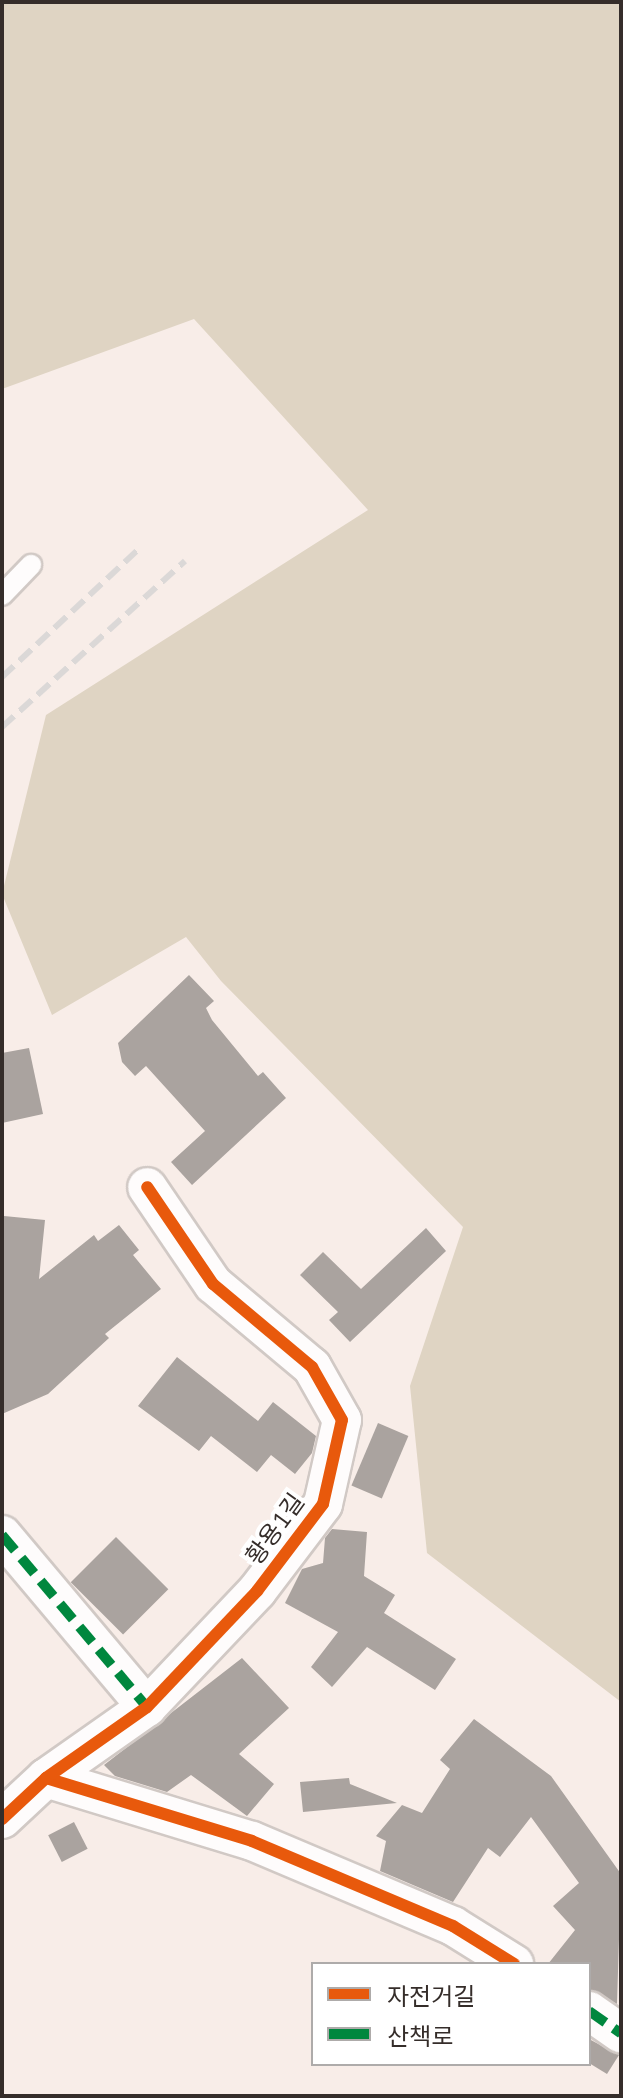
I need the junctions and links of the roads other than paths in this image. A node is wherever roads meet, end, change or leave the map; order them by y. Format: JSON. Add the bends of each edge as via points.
{"nodes":[{"id":1,"x":31,"y":565,"type":"dead end"},
{"id":2,"x":2,"y":595,"type":"edge"},
{"id":3,"x":147,"y":1187,"type":"dead end"},
{"id":4,"x":2,"y":1535,"type":"edge"},
{"id":5,"x":147,"y":1707,"type":"junction"},
{"id":6,"x":46,"y":1778,"type":"junction"},
{"id":7,"x":2,"y":1819,"type":"edge"},
{"id":8,"x":511,"y":1962,"type":"edge"},
{"id":9,"x":591,"y":2012,"type":"edge"},
{"id":10,"x":621,"y":2033,"type":"edge"}],
"edges":[{"from":1,"to":2,"type":"lane"},
{"from":3,"to":5,"type":"street","name":"황용1길","via":[[213,1284],[312,1367],[342,1420],[323,1504],[257,1591]]},
{"from":4,"to":5,"type":"street"},
{"from":5,"to":6,"type":"street","name":"황용1길"},
{"from":6,"to":7,"type":"street","name":"황용1길"},
{"from":6,"to":8,"type":"street","via":[[252,1841],[453,1926]]},
{"from":9,"to":10,"type":"street"}]}
